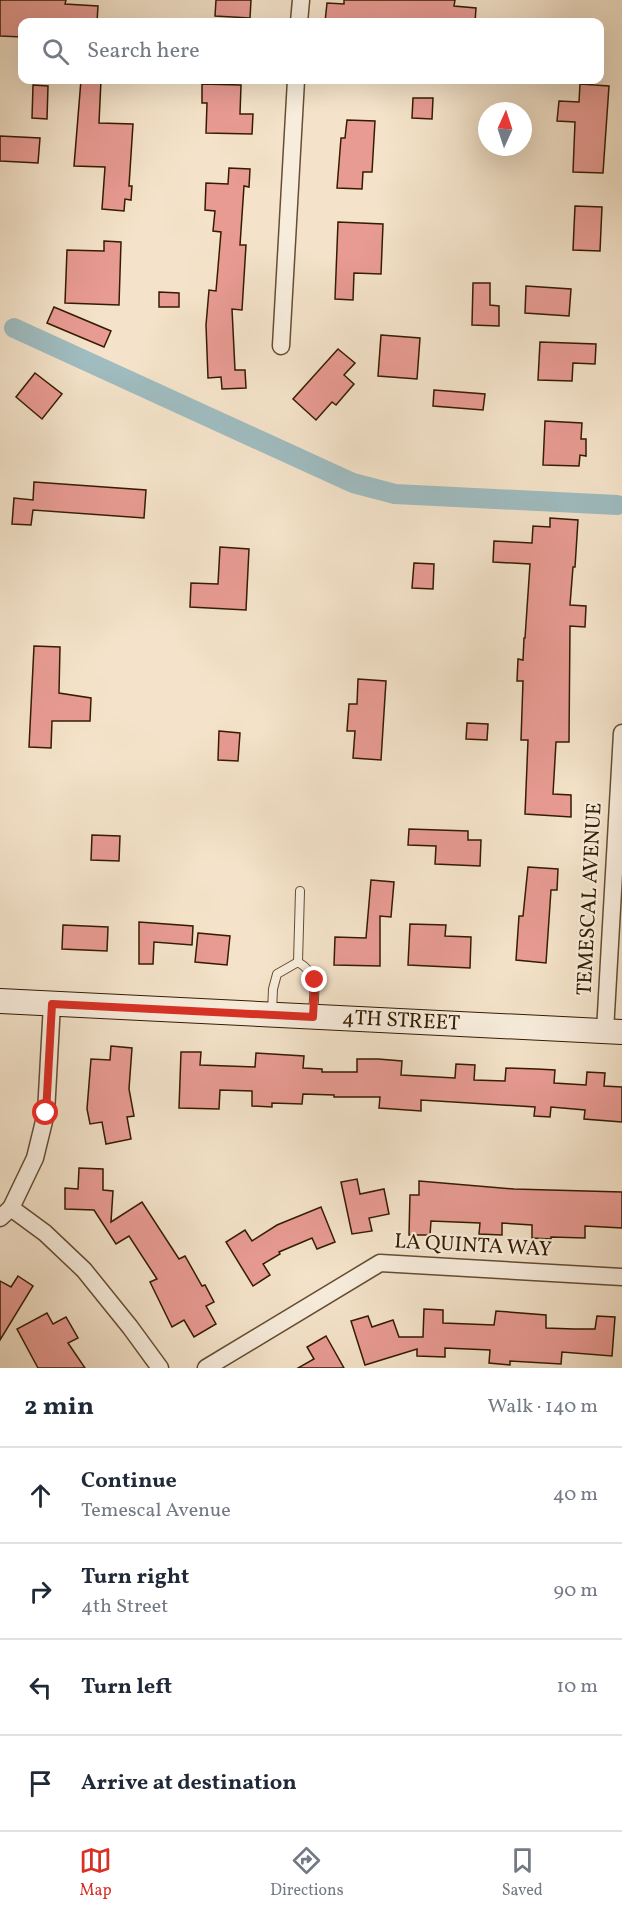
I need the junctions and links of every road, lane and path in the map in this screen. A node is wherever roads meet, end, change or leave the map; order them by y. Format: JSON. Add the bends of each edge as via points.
{"nodes":[{"id":1,"x":301,"y":0,"type":"edge"},
{"id":2,"x":299,"y":18,"type":"edge"},
{"id":3,"x":296,"y":84,"type":"edge"},
{"id":4,"x":281,"y":346,"type":"dead end"},
{"id":5,"x":622,"y":733,"type":"edge"},
{"id":6,"x":300,"y":891,"type":"dead end"},
{"id":7,"x":298,"y":962,"type":"junction"},
{"id":8,"x":0,"y":1001,"type":"edge"},
{"id":9,"x":52,"y":1004,"type":"junction"},
{"id":10,"x":272,"y":1015,"type":"junction"},
{"id":11,"x":313,"y":1017,"type":"junction"},
{"id":12,"x":613,"y":1031,"type":"edge"},
{"id":13,"x":5,"y":1213,"type":"edge"},
{"id":14,"x":622,"y":1277,"type":"edge"},
{"id":15,"x":160,"y":1368,"type":"edge"},
{"id":16,"x":206,"y":1368,"type":"edge"}],
"edges":[{"from":1,"to":2,"type":"street"},
{"from":3,"to":4,"type":"street"},
{"from":5,"to":12,"type":"street","name":"TEMESCAL AVENUE"},
{"from":6,"to":7,"type":"lane"},
{"from":7,"to":10,"type":"lane","via":[[277,974]]},
{"from":7,"to":11,"type":"lane","via":[[309,969],[315,980]]},
{"from":8,"to":9,"type":"street","name":"4TH STREET"},
{"from":9,"to":10,"type":"street","name":"4TH STREET"},
{"from":9,"to":13,"type":"street","via":[[46,1113],[35,1158]]},
{"from":10,"to":11,"type":"street","name":"4TH STREET"},
{"from":11,"to":12,"type":"street","name":"4TH STREET"},
{"from":13,"to":15,"type":"street","via":[[45,1233],[84,1270]]},
{"from":14,"to":16,"type":"street","name":"LA QUINTA WAY","via":[[380,1263]]}]}
